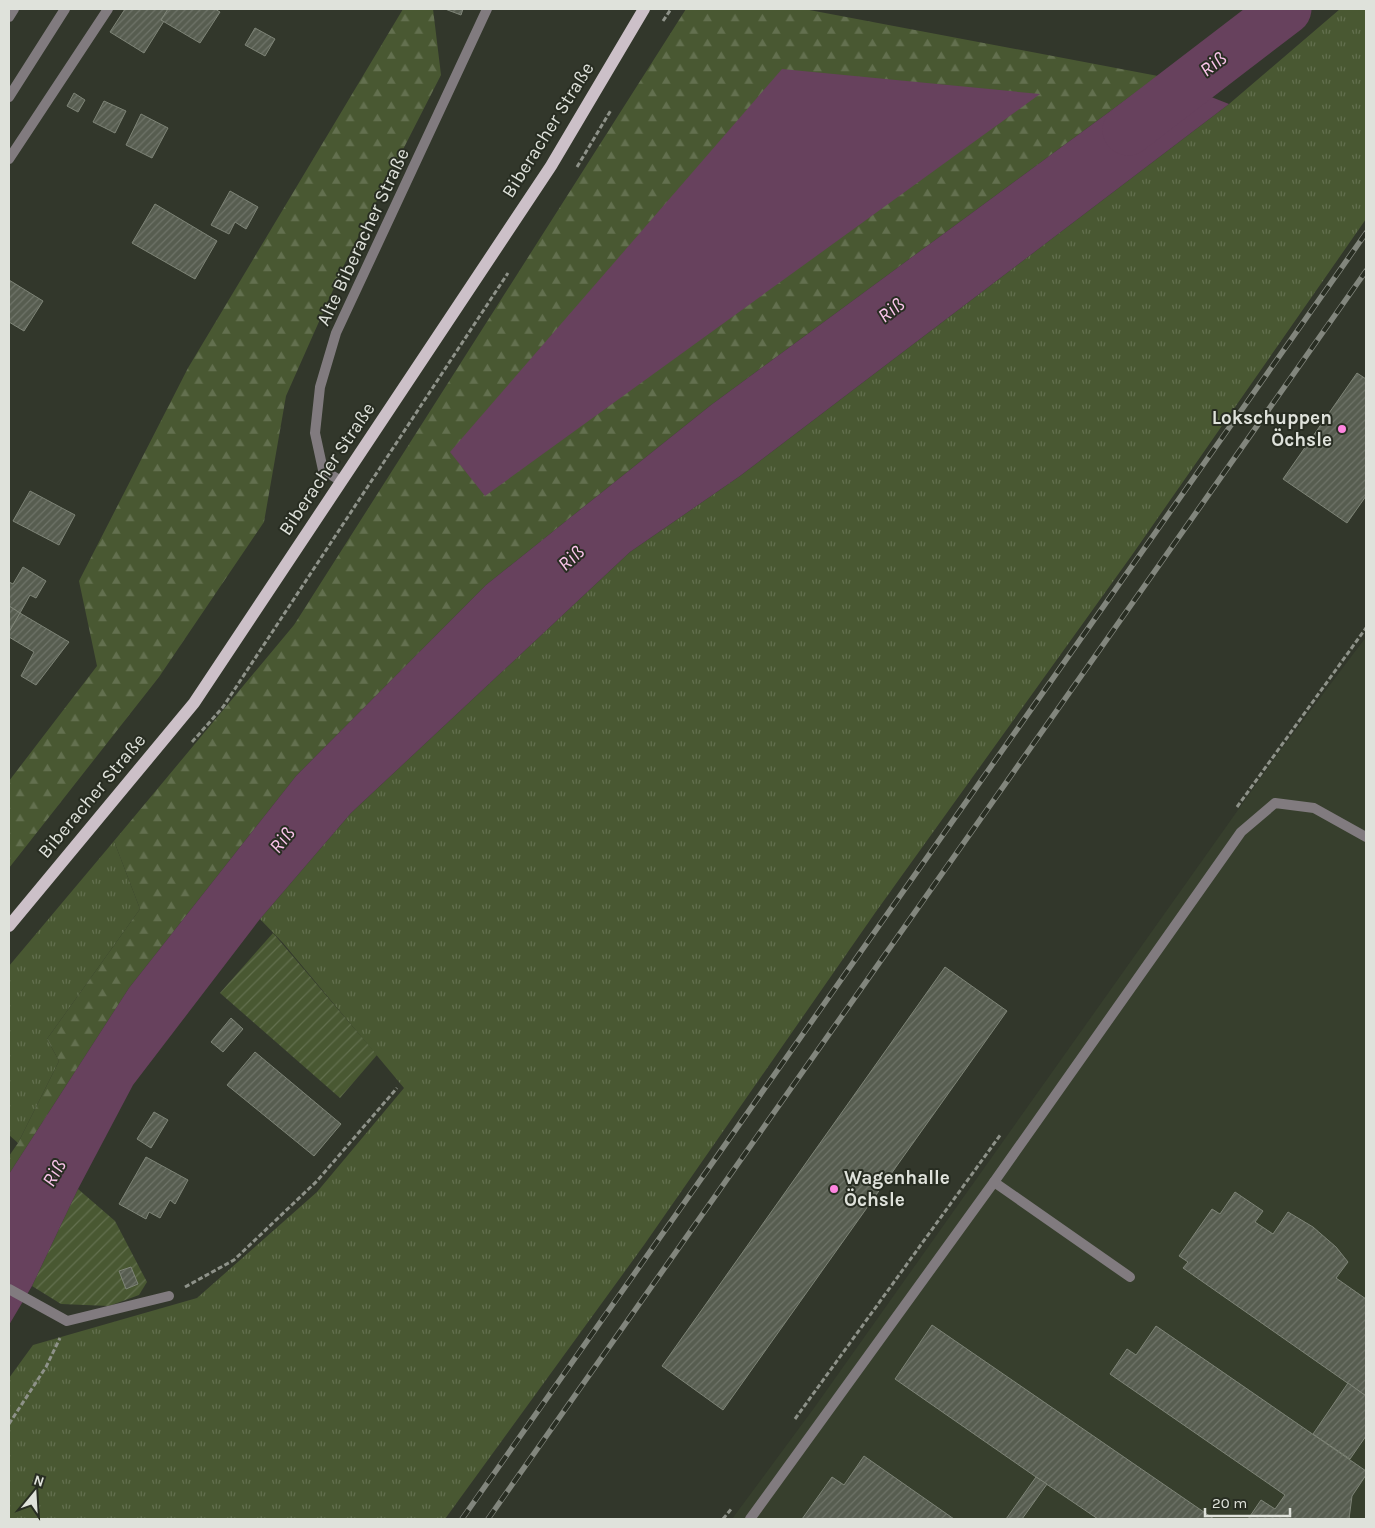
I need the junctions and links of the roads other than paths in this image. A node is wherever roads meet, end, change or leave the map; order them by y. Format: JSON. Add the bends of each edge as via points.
{"nodes":[{"id":1,"x":14,"y":9,"type":"edge"},
{"id":2,"x":65,"y":9,"type":"edge"},
{"id":3,"x":108,"y":9,"type":"edge"},
{"id":4,"x":487,"y":9,"type":"edge"},
{"id":5,"x":644,"y":9,"type":"edge"},
{"id":6,"x":9,"y":17,"type":"edge"},
{"id":7,"x":9,"y":97,"type":"edge"},
{"id":8,"x":9,"y":159,"type":"edge"},
{"id":9,"x":341,"y":481,"type":"junction"},
{"id":10,"x":1366,"y":837,"type":"edge"},
{"id":11,"x":9,"y":926,"type":"edge"},
{"id":12,"x":994,"y":1182,"type":"junction"},
{"id":13,"x":1130,"y":1277,"type":"dead end"},
{"id":14,"x":9,"y":1289,"type":"edge"},
{"id":15,"x":169,"y":1296,"type":"road end"},
{"id":16,"x":750,"y":1519,"type":"edge"}],
"edges":[{"from":1,"to":6,"type":"street"},
{"from":2,"to":7,"type":"street"},
{"from":3,"to":8,"type":"street"},
{"from":4,"to":9,"type":"street","name":"Alte Biberacher Straße","via":[[336,333],[320,388],[315,432],[323,470]]},
{"from":5,"to":9,"type":"main road","name":"Biberacher Straße","via":[[551,166]]},
{"from":9,"to":11,"type":"main road","name":"Biberacher Straße","via":[[194,703]]},
{"from":10,"to":12,"type":"street","via":[[1314,808],[1275,803],[1241,832]]},
{"from":12,"to":13,"type":"street"},
{"from":12,"to":16,"type":"street"},
{"from":14,"to":15,"type":"street","via":[[67,1322]]}]}
